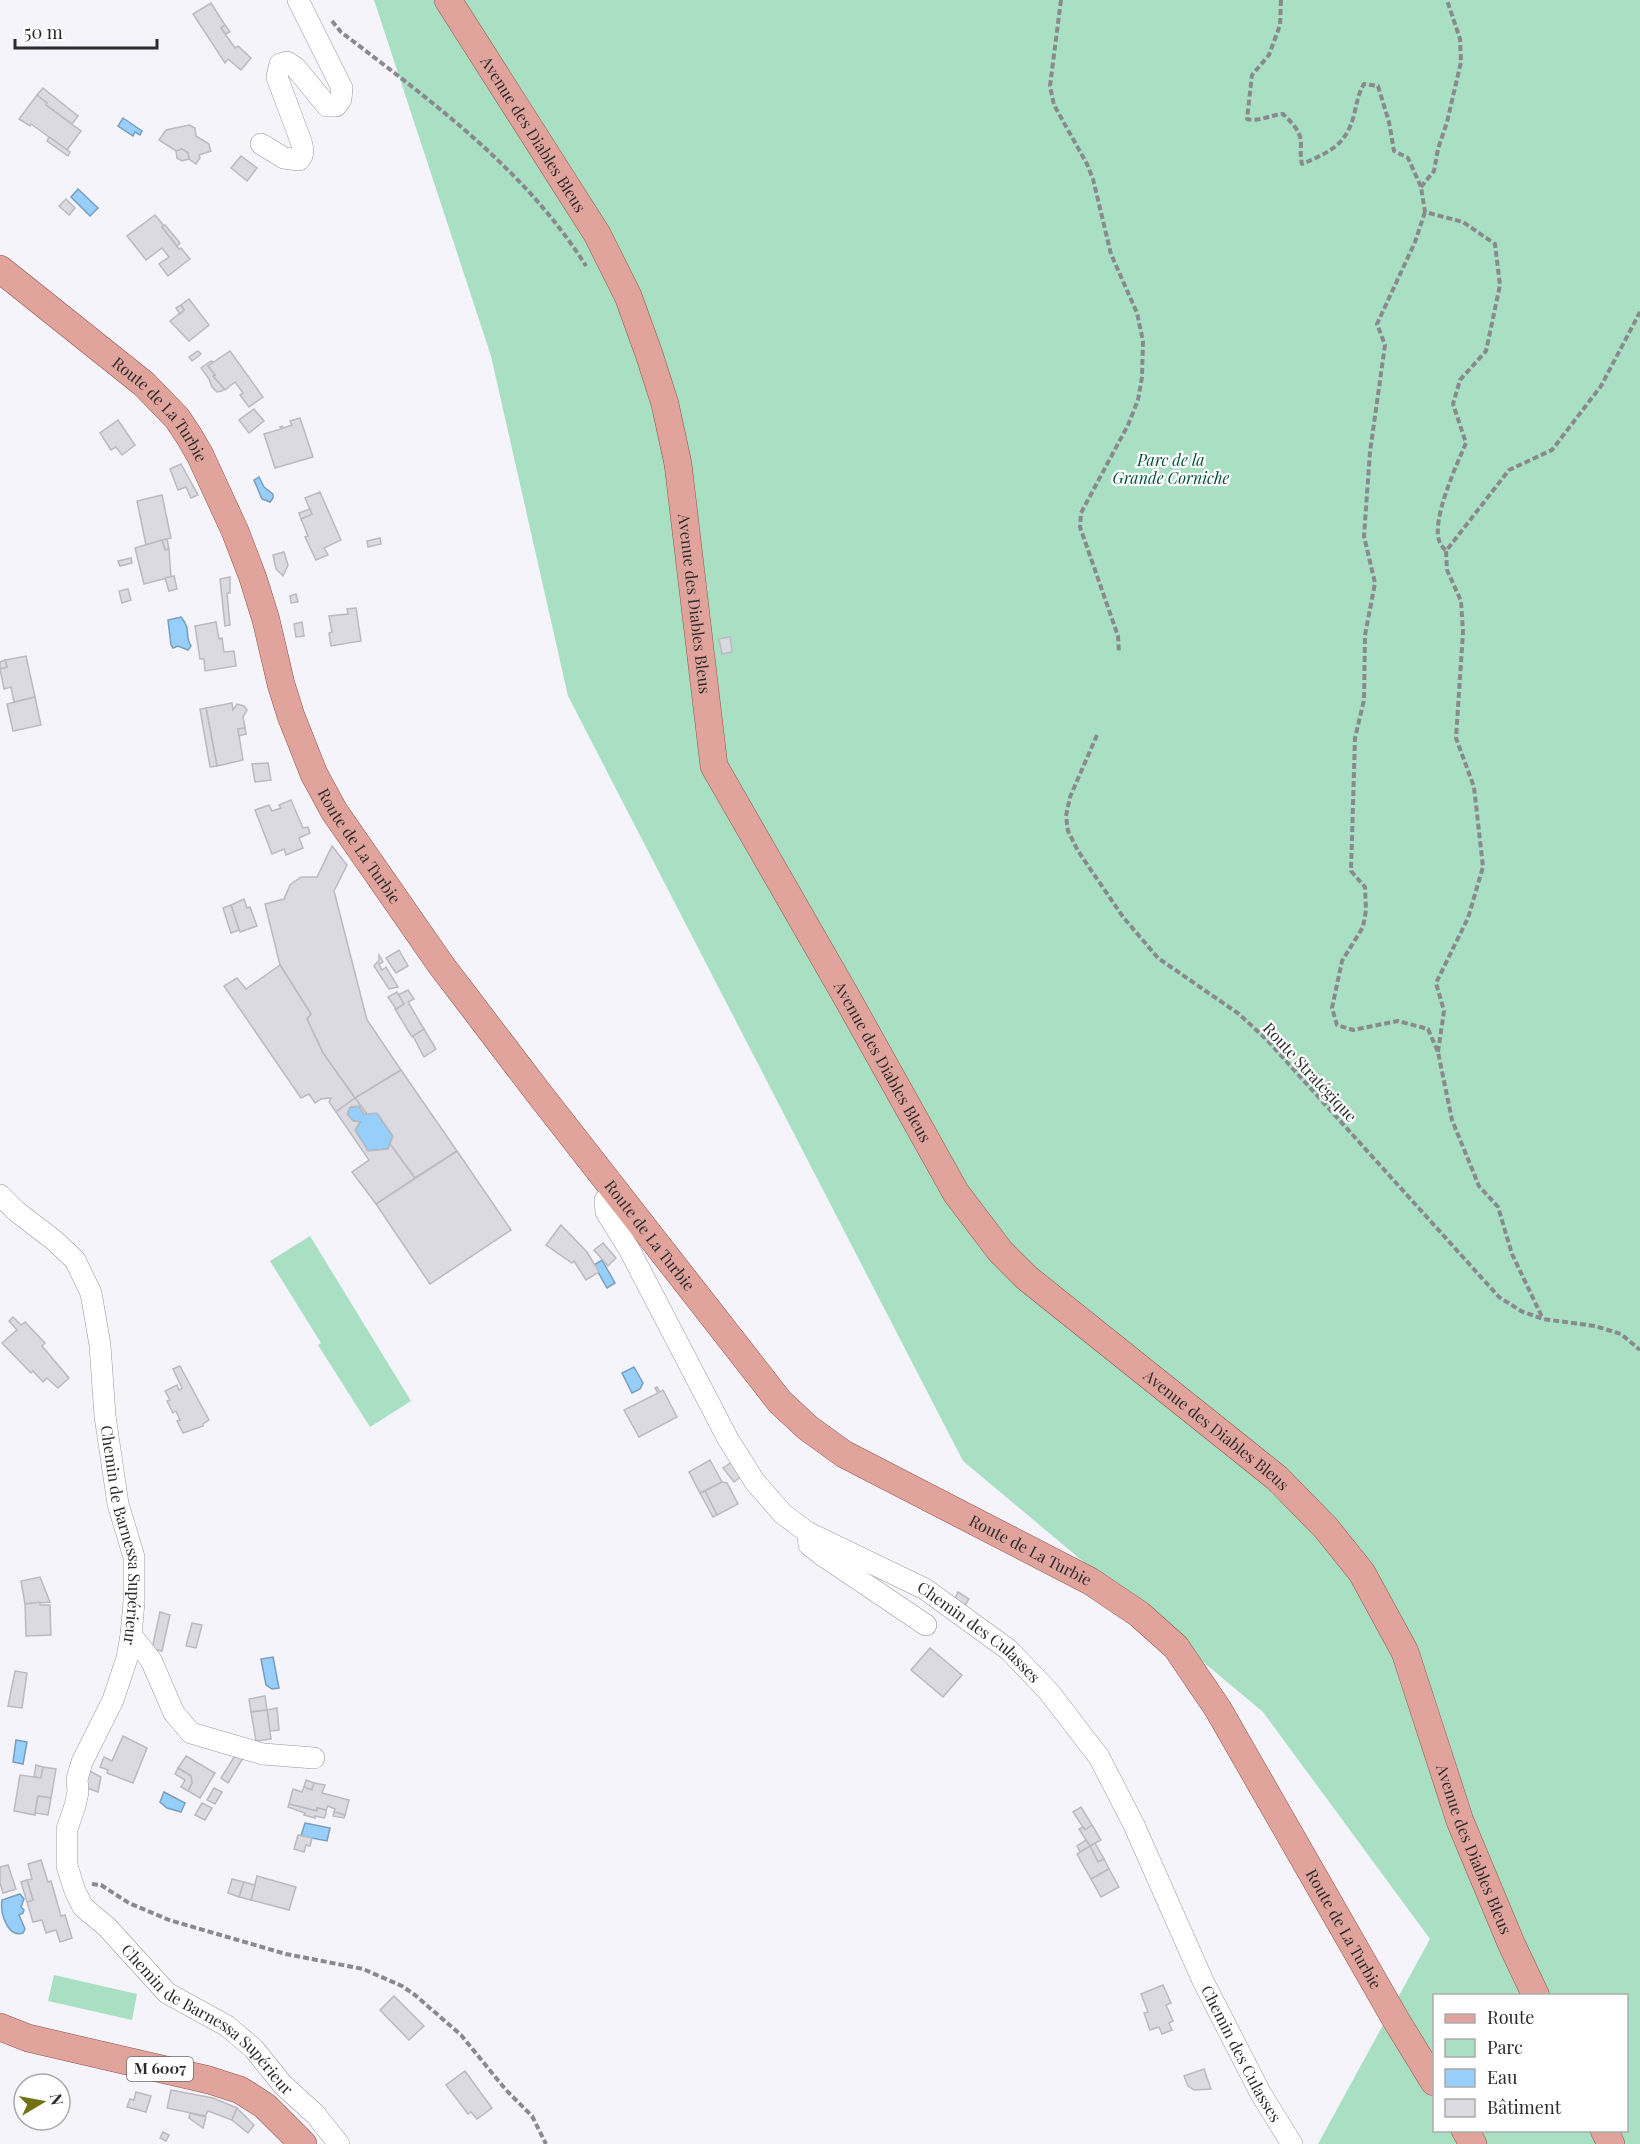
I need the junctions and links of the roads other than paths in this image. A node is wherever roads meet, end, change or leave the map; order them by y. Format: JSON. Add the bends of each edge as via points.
{"nodes":[{"id":1,"x":298,"y":0,"type":"edge"},
{"id":2,"x":448,"y":0,"type":"edge"},
{"id":3,"x":261,"y":144,"type":"dead end"},
{"id":4,"x":0,"y":269,"type":"edge"},
{"id":5,"x":615,"y":1189,"type":"junction"},
{"id":6,"x":0,"y":1195,"type":"edge"},
{"id":7,"x":807,"y":1532,"type":"junction"},
{"id":8,"x":926,"y":1625,"type":"dead end"},
{"id":9,"x":131,"y":1635,"type":"junction"},
{"id":10,"x":314,"y":1758,"type":"dead end"},
{"id":11,"x":1536,"y":1994,"type":"edge"},
{"id":12,"x":0,"y":2027,"type":"edge"},
{"id":13,"x":1433,"y":2080,"type":"edge"},
{"id":14,"x":303,"y":2144,"type":"edge"},
{"id":15,"x":339,"y":2144,"type":"edge"},
{"id":16,"x":1292,"y":2144,"type":"edge"}],
"edges":[{"from":1,"to":3,"type":"street","via":[[342,88],[341,99],[336,106],[327,106],[296,68],[287,62],[280,64],[277,77],[300,139],[302,157],[284,158]]},
{"from":2,"to":11,"type":"main road","name":"Avenue des Diables Bleus","via":[[597,234],[628,296],[650,354],[678,464],[714,766],[956,1193],[1000,1251],[1027,1278],[1276,1478],[1326,1528],[1362,1572],[1405,1652],[1460,1821]]},
{"from":4,"to":5,"type":"main road","name":"Route de La Turbie","via":[[144,384],[177,418],[228,516],[249,568],[291,716],[334,811],[441,965]]},
{"from":5,"to":7,"type":"street","name":"Chemin des Culasses","via":[[605,1200],[606,1212],[728,1439],[755,1482],[783,1514]]},
{"from":5,"to":13,"type":"main road","name":"Route de La Turbie","via":[[780,1402],[808,1428],[844,1454],[1090,1581],[1139,1614],[1176,1647],[1218,1709]]},
{"from":6,"to":9,"type":"street","name":"Chemin de Barnessa Supérieur","via":[[75,1260],[91,1293],[118,1504],[134,1557]]},
{"from":7,"to":8,"type":"street","via":[[809,1545]]},
{"from":7,"to":16,"type":"street","name":"Chemin des Culasses","via":[[925,1588],[1009,1650],[1049,1692],[1099,1757],[1134,1825],[1203,1981],[1261,2094]]},
{"from":9,"to":10,"type":"street","via":[[151,1660],[174,1713],[191,1733],[263,1754]]},
{"from":9,"to":15,"type":"street","name":"Chemin de Barnessa Supérieur","via":[[113,1700],[77,1779],[78,1792],[67,1829],[66,1849],[75,1891],[83,1907],[107,1927],[167,1993],[226,2026],[254,2049]]},
{"from":12,"to":14,"type":"main road","number":"M 6007","via":[[28,2038],[240,2090],[265,2106]]}]}
